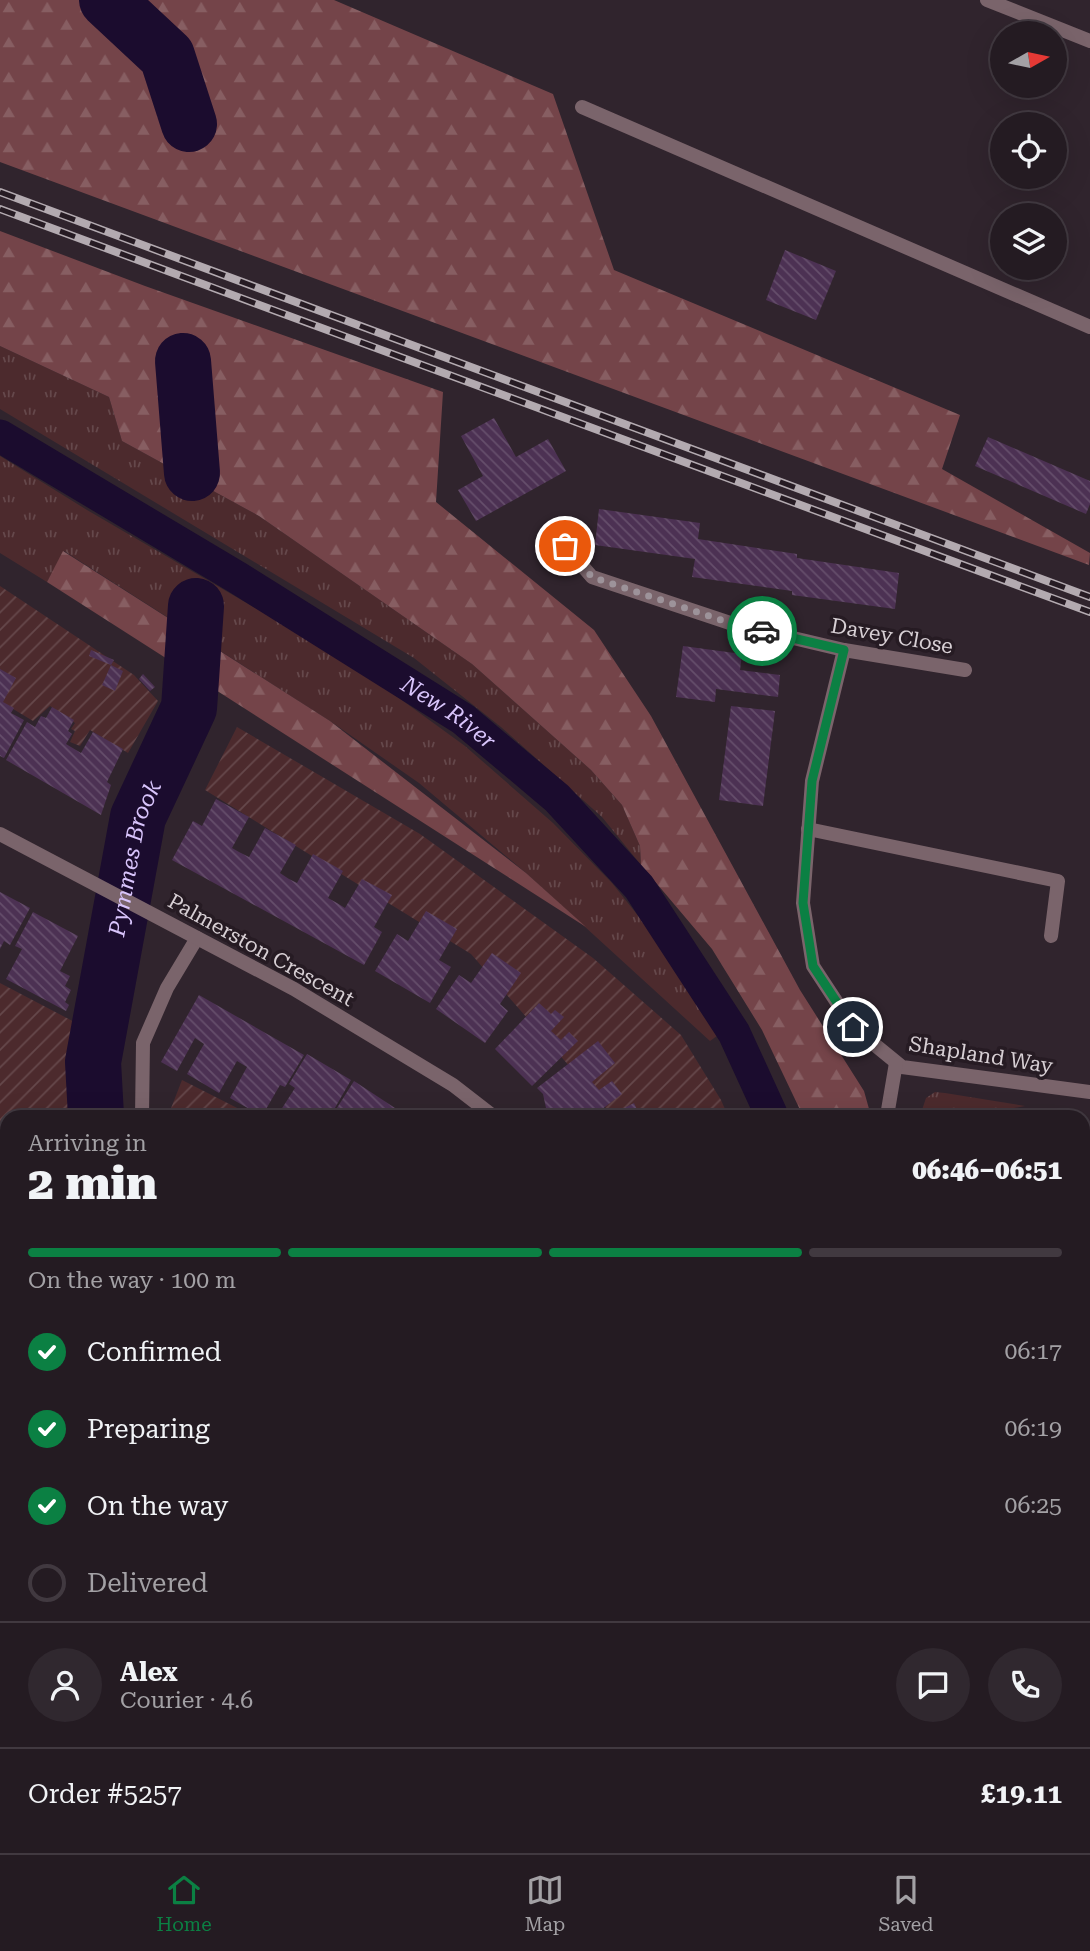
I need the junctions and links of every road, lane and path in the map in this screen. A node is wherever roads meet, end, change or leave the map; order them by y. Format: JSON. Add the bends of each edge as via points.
{"nodes":[{"id":1,"x":987,"y":0,"type":"edge"},
{"id":2,"x":1090,"y":41,"type":"edge"},
{"id":3,"x":582,"y":107,"type":"dead end"},
{"id":4,"x":1090,"y":327,"type":"edge"},
{"id":5,"x":561,"y":532,"type":"dead end"},
{"id":6,"x":844,"y":650,"type":"junction"},
{"id":7,"x":965,"y":670,"type":"dead end"},
{"id":8,"x":808,"y":829,"type":"junction"},
{"id":9,"x":0,"y":834,"type":"edge"},
{"id":10,"x":1051,"y":936,"type":"dead end"},
{"id":11,"x":197,"y":938,"type":"junction"},
{"id":12,"x":896,"y":1063,"type":"junction"},
{"id":13,"x":1090,"y":1092,"type":"edge"},
{"id":14,"x":142,"y":1110,"type":"edge"},
{"id":15,"x":485,"y":1110,"type":"edge"},
{"id":16,"x":888,"y":1110,"type":"edge"}],
"edges":[{"from":1,"to":2,"type":"street"},
{"from":3,"to":4,"type":"street"},
{"from":5,"to":6,"type":"street","name":"Davey Close","via":[[565,546],[592,577],[730,623]]},
{"from":6,"to":7,"type":"street","name":"Davey Close"},
{"from":6,"to":8,"type":"street","name":"Shapland Way","via":[[812,781]]},
{"from":8,"to":10,"type":"street","via":[[1058,881]]},
{"from":8,"to":12,"type":"street","name":"Shapland Way","via":[[803,903],[813,966],[853,1027]]},
{"from":9,"to":11,"type":"street","name":"Palmerston Crescent"},
{"from":11,"to":14,"type":"street","via":[[167,988],[143,1043]]},
{"from":11,"to":15,"type":"street","name":"Palmerston Crescent","via":[[294,989],[418,1063]]},
{"from":12,"to":13,"type":"street","name":"Shapland Way"},
{"from":12,"to":16,"type":"street"}]}
